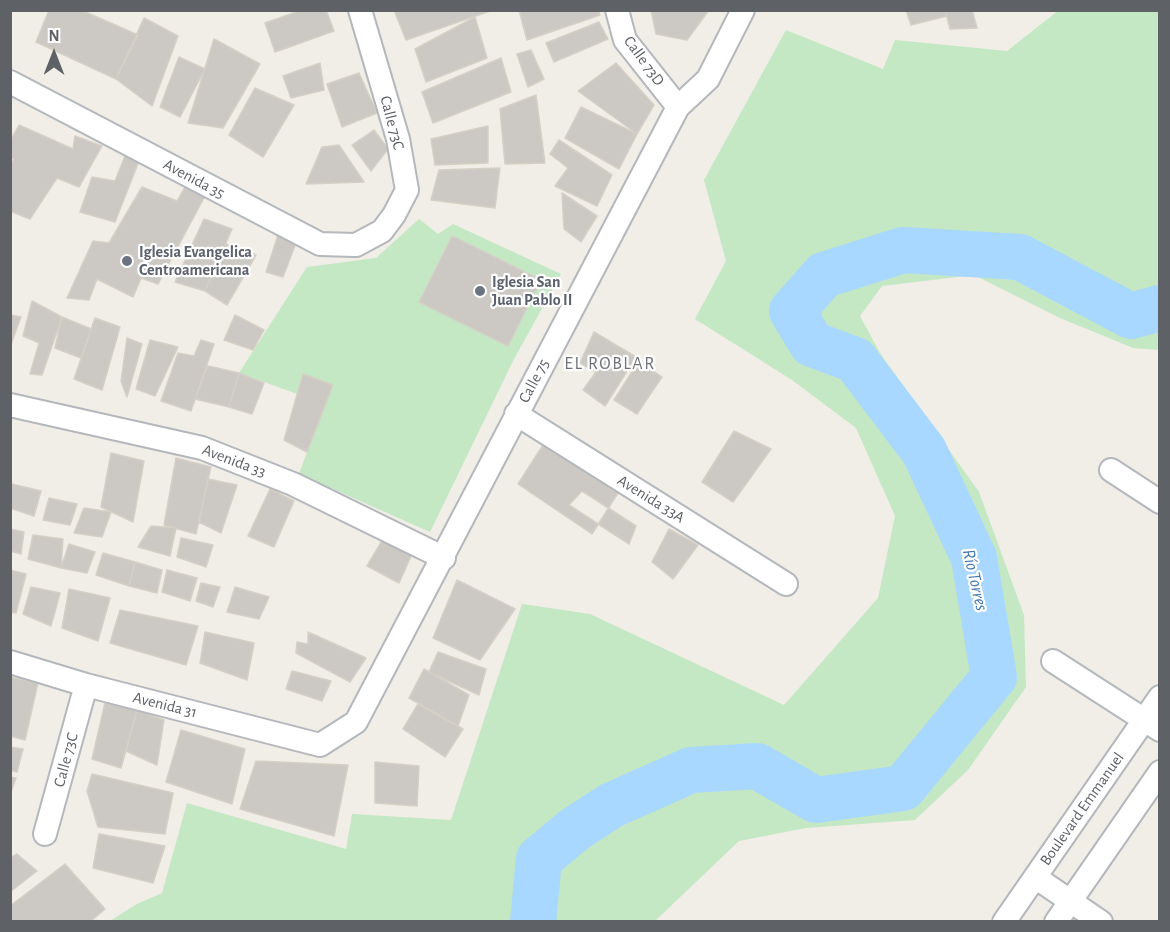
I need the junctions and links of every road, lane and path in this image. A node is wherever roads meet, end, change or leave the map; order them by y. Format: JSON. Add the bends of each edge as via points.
{"nodes":[{"id":1,"x":360,"y":10,"type":"edge"},
{"id":2,"x":617,"y":10,"type":"edge"},
{"id":3,"x":743,"y":10,"type":"edge"},
{"id":4,"x":10,"y":82,"type":"edge"},
{"id":5,"x":678,"y":107,"type":"junction"},
{"id":6,"x":382,"y":231,"type":"joint"},
{"id":7,"x":10,"y":405,"type":"edge"},
{"id":8,"x":516,"y":414,"type":"junction"},
{"id":9,"x":1111,"y":470,"type":"dead end"},
{"id":10,"x":1160,"y":502,"type":"edge"},
{"id":11,"x":444,"y":558,"type":"junction"},
{"id":12,"x":786,"y":584,"type":"dead end"},
{"id":13,"x":1053,"y":661,"type":"dead end"},
{"id":14,"x":10,"y":662,"type":"edge"},
{"id":15,"x":86,"y":685,"type":"junction"},
{"id":16,"x":1160,"y":697,"type":"edge"},
{"id":17,"x":1152,"y":725,"type":"edge"},
{"id":18,"x":320,"y":745,"type":"joint"},
{"id":19,"x":1160,"y":772,"type":"edge"},
{"id":20,"x":45,"y":834,"type":"dead end"},
{"id":21,"x":1035,"y":877,"type":"junction"},
{"id":22,"x":1070,"y":901,"type":"junction"},
{"id":23,"x":1004,"y":921,"type":"edge"},
{"id":24,"x":1056,"y":921,"type":"edge"},
{"id":25,"x":1101,"y":921,"type":"edge"}],
"edges":[{"from":1,"to":6,"type":"street","name":"Calle 73C","via":[[398,139],[407,190]]},
{"from":2,"to":5,"type":"street","name":"Calle 73D","via":[[625,40]]},
{"from":3,"to":5,"type":"street","name":"Calle 75","via":[[708,80]]},
{"from":4,"to":6,"type":"street","name":"Avenida 35","via":[[320,244],[356,245]]},
{"from":5,"to":8,"type":"street","name":"Calle 75"},
{"from":7,"to":11,"type":"street","name":"Avenida 33","via":[[202,448],[293,484]]},
{"from":8,"to":11,"type":"street","name":"Calle 75"},
{"from":8,"to":12,"type":"street","name":"Avenida 33A"},
{"from":9,"to":10,"type":"street"},
{"from":11,"to":18,"type":"street","name":"Calle 75","via":[[356,722]]},
{"from":13,"to":17,"type":"street"},
{"from":14,"to":15,"type":"street","name":"Avenida 31"},
{"from":15,"to":18,"type":"street","name":"Avenida 31"},
{"from":15,"to":20,"type":"street","name":"Calle 73C"},
{"from":16,"to":17,"type":"street","name":"Boulevard Emmanuel"},
{"from":17,"to":21,"type":"street","name":"Boulevard Emmanuel"},
{"from":19,"to":22,"type":"street"},
{"from":21,"to":22,"type":"street"},
{"from":21,"to":23,"type":"street","name":"Boulevard Emmanuel"},
{"from":22,"to":24,"type":"street"},
{"from":22,"to":25,"type":"street"}]}
